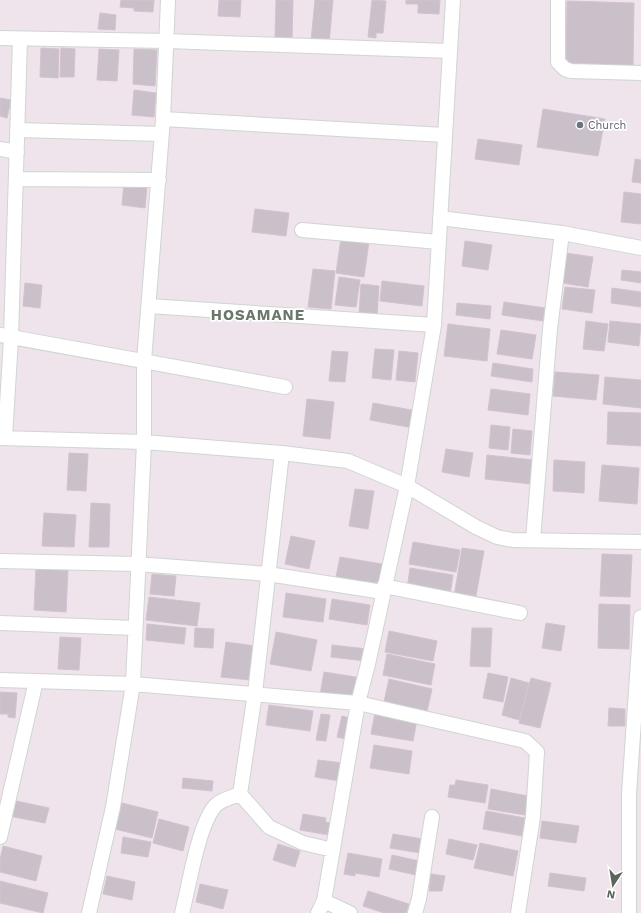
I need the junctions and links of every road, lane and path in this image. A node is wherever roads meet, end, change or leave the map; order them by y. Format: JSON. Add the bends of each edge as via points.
{"nodes":[{"id":1,"x":168,"y":0,"type":"edge"},
{"id":2,"x":453,"y":0,"type":"edge"},
{"id":3,"x":558,"y":0,"type":"edge"},
{"id":4,"x":0,"y":38,"type":"edge"},
{"id":5,"x":20,"y":39,"type":"junction"},
{"id":6,"x":167,"y":42,"type":"junction"},
{"id":7,"x":450,"y":51,"type":"junction"},
{"id":8,"x":641,"y":73,"type":"edge"},
{"id":9,"x":163,"y":119,"type":"junction"},
{"id":10,"x":18,"y":130,"type":"junction"},
{"id":11,"x":162,"y":134,"type":"junction"},
{"id":12,"x":445,"y":135,"type":"junction"},
{"id":13,"x":0,"y":148,"type":"edge"},
{"id":14,"x":17,"y":152,"type":"junction"},
{"id":15,"x":16,"y":179,"type":"junction"},
{"id":16,"x":159,"y":180,"type":"junction"},
{"id":17,"x":440,"y":218,"type":"junction"},
{"id":18,"x":302,"y":230,"type":"dead end"},
{"id":19,"x":562,"y":233,"type":"junction"},
{"id":20,"x":439,"y":242,"type":"junction"},
{"id":21,"x":641,"y":248,"type":"edge"},
{"id":22,"x":6,"y":272,"type":"edge"},
{"id":23,"x":149,"y":306,"type":"junction"},
{"id":24,"x":434,"y":326,"type":"junction"},
{"id":25,"x":6,"y":337,"type":"edge"},
{"id":26,"x":144,"y":361,"type":"junction"},
{"id":27,"x":285,"y":387,"type":"dead end"},
{"id":28,"x":2,"y":438,"type":"edge"},
{"id":29,"x":144,"y":442,"type":"junction"},
{"id":30,"x":282,"y":453,"type":"junction"},
{"id":31,"x":407,"y":486,"type":"junction"},
{"id":32,"x":533,"y":540,"type":"junction"},
{"id":33,"x":641,"y":542,"type":"edge"},
{"id":34,"x":0,"y":561,"type":"edge"},
{"id":35,"x":137,"y":564,"type":"junction"},
{"id":36,"x":268,"y":574,"type":"junction"},
{"id":37,"x":384,"y":589,"type":"junction"},
{"id":38,"x":520,"y":613,"type":"dead end"},
{"id":39,"x":641,"y":617,"type":"edge"},
{"id":40,"x":0,"y":623,"type":"edge"},
{"id":41,"x":135,"y":628,"type":"junction"},
{"id":42,"x":640,"y":653,"type":"edge"},
{"id":43,"x":0,"y":680,"type":"edge"},
{"id":44,"x":36,"y":681,"type":"junction"},
{"id":45,"x":133,"y":684,"type":"junction"},
{"id":46,"x":255,"y":693,"type":"junction"},
{"id":47,"x":358,"y":703,"type":"junction"},
{"id":48,"x":635,"y":786,"type":"edge"},
{"id":49,"x":240,"y":794,"type":"junction"},
{"id":50,"x":432,"y":817,"type":"dead end"},
{"id":51,"x":0,"y":837,"type":"edge"},
{"id":52,"x":333,"y":850,"type":"junction"},
{"id":53,"x":321,"y":907,"type":"edge"},
{"id":54,"x":89,"y":913,"type":"edge"},
{"id":55,"x":182,"y":913,"type":"edge"},
{"id":56,"x":350,"y":913,"type":"edge"},
{"id":57,"x":415,"y":913,"type":"edge"},
{"id":58,"x":518,"y":913,"type":"edge"},
{"id":59,"x":629,"y":913,"type":"edge"}],
"edges":[{"from":1,"to":6,"type":"street"},
{"from":2,"to":7,"type":"street"},
{"from":3,"to":8,"type":"street","via":[[558,62],[565,69]]},
{"from":4,"to":5,"type":"street"},
{"from":5,"to":6,"type":"street"},
{"from":5,"to":10,"type":"street"},
{"from":6,"to":7,"type":"street"},
{"from":6,"to":9,"type":"street"},
{"from":7,"to":12,"type":"street"},
{"from":9,"to":11,"type":"street"},
{"from":9,"to":12,"type":"street"},
{"from":10,"to":11,"type":"street"},
{"from":10,"to":14,"type":"street"},
{"from":11,"to":16,"type":"street"},
{"from":12,"to":17,"type":"street"},
{"from":13,"to":14,"type":"street"},
{"from":14,"to":15,"type":"street"},
{"from":15,"to":16,"type":"street"},
{"from":15,"to":22,"type":"street"},
{"from":16,"to":23,"type":"street"},
{"from":17,"to":19,"type":"street"},
{"from":17,"to":20,"type":"street"},
{"from":18,"to":20,"type":"street"},
{"from":19,"to":21,"type":"street"},
{"from":19,"to":32,"type":"street","via":[[550,329]]},
{"from":20,"to":24,"type":"street"},
{"from":22,"to":25,"type":"street"},
{"from":23,"to":24,"type":"street"},
{"from":23,"to":26,"type":"street"},
{"from":24,"to":31,"type":"street"},
{"from":25,"to":26,"type":"street"},
{"from":25,"to":28,"type":"street"},
{"from":26,"to":27,"type":"street"},
{"from":26,"to":29,"type":"street"},
{"from":28,"to":29,"type":"street"},
{"from":29,"to":30,"type":"street"},
{"from":29,"to":35,"type":"street"},
{"from":30,"to":31,"type":"street","via":[[348,462]]},
{"from":30,"to":36,"type":"street"},
{"from":31,"to":32,"type":"street","via":[[497,537]]},
{"from":31,"to":37,"type":"street"},
{"from":32,"to":33,"type":"street"},
{"from":34,"to":35,"type":"street"},
{"from":35,"to":36,"type":"street"},
{"from":35,"to":41,"type":"street"},
{"from":36,"to":37,"type":"street"},
{"from":36,"to":46,"type":"street"},
{"from":37,"to":38,"type":"street"},
{"from":37,"to":47,"type":"street"},
{"from":39,"to":42,"type":"street"},
{"from":40,"to":41,"type":"street"},
{"from":41,"to":45,"type":"street"},
{"from":42,"to":48,"type":"street"},
{"from":43,"to":44,"type":"street"},
{"from":44,"to":45,"type":"street"},
{"from":44,"to":51,"type":"street"},
{"from":45,"to":46,"type":"street"},
{"from":45,"to":54,"type":"street","via":[[113,808]]},
{"from":46,"to":47,"type":"street"},
{"from":46,"to":49,"type":"street"},
{"from":47,"to":52,"type":"street"},
{"from":47,"to":58,"type":"street","via":[[508,736],[525,741],[537,752],[533,817]]},
{"from":48,"to":59,"type":"street"},
{"from":49,"to":52,"type":"street","via":[[269,827],[303,843]]},
{"from":49,"to":55,"type":"street","via":[[216,804],[209,815],[199,842]]},
{"from":50,"to":57,"type":"street"},
{"from":52,"to":53,"type":"street"},
{"from":53,"to":56,"type":"street"}]}
